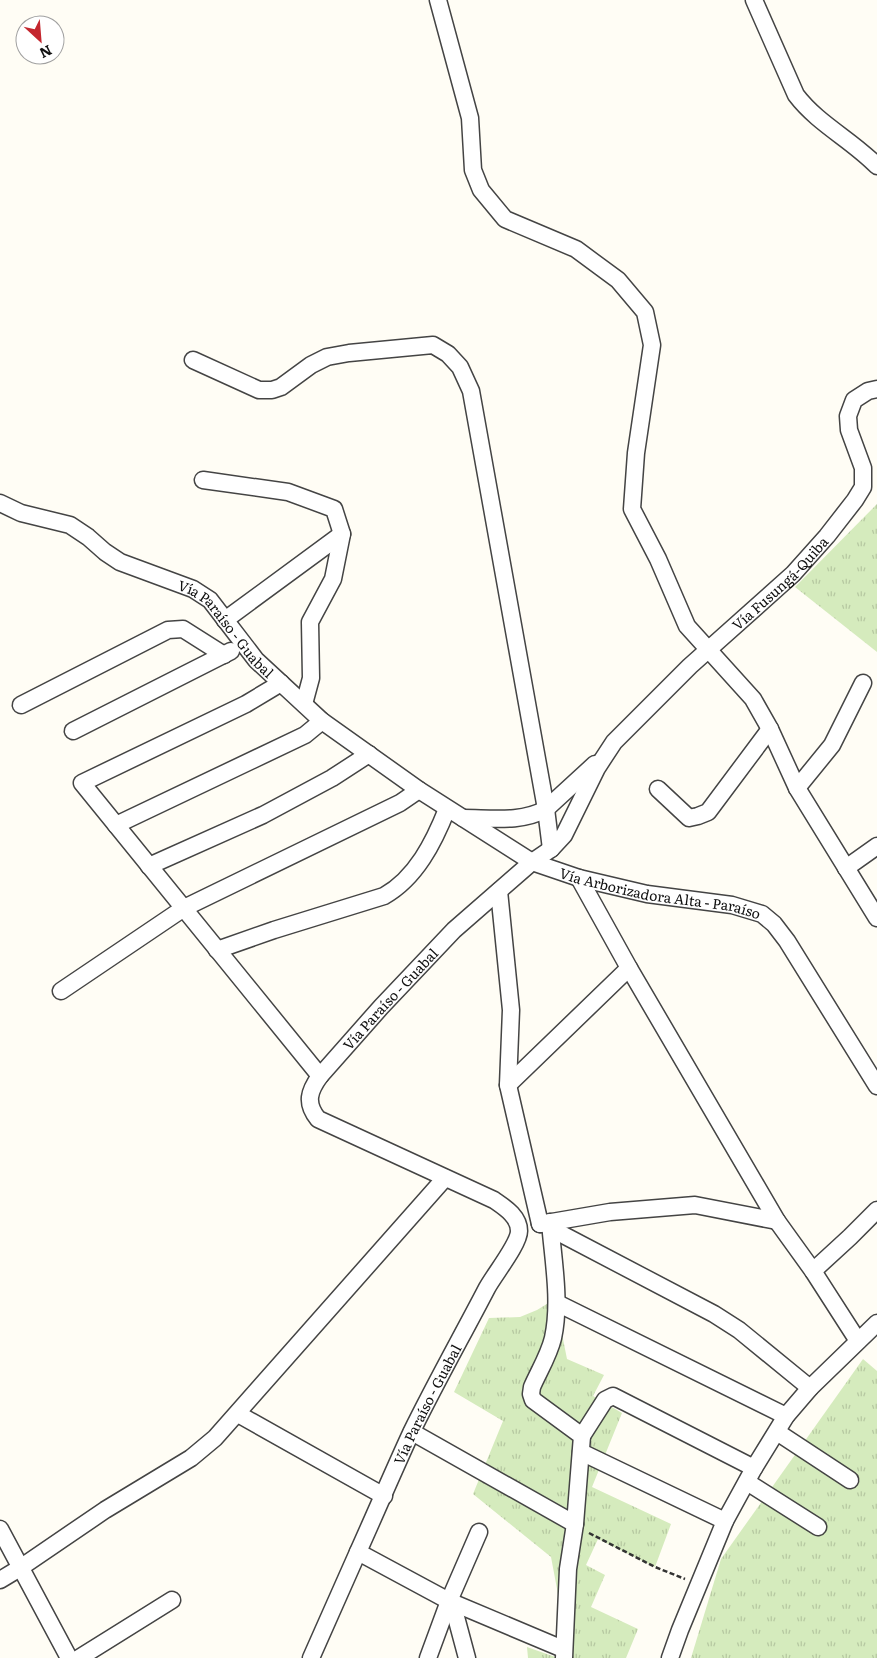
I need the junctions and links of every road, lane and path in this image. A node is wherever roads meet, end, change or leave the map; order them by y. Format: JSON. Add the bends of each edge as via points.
{"nodes":[{"id":1,"x":438,"y":0,"type":"edge"},
{"id":2,"x":754,"y":0,"type":"edge"},
{"id":3,"x":877,"y":166,"type":"edge"},
{"id":4,"x":194,"y":360,"type":"dead end"},
{"id":5,"x":877,"y":388,"type":"edge"},
{"id":6,"x":203,"y":480,"type":"dead end"},
{"id":7,"x":0,"y":504,"type":"edge"},
{"id":8,"x":342,"y":534,"type":"junction"},
{"id":9,"x":225,"y":620,"type":"junction"},
{"id":10,"x":244,"y":644,"type":"junction"},
{"id":11,"x":708,"y":650,"type":"junction"},
{"id":12,"x":224,"y":655,"type":"junction"},
{"id":13,"x":281,"y":683,"type":"junction"},
{"id":14,"x":864,"y":683,"type":"dead end"},
{"id":15,"x":304,"y":704,"type":"junction"},
{"id":16,"x":21,"y":705,"type":"dead end"},
{"id":17,"x":322,"y":721,"type":"junction"},
{"id":18,"x":770,"y":729,"type":"junction"},
{"id":19,"x":73,"y":731,"type":"dead end"},
{"id":20,"x":369,"y":754,"type":"junction"},
{"id":21,"x":604,"y":755,"type":"junction"},
{"id":22,"x":797,"y":788,"type":"junction"},
{"id":23,"x":658,"y":789,"type":"dead end"},
{"id":24,"x":419,"y":790,"type":"junction"},
{"id":25,"x":447,"y":808,"type":"junction"},
{"id":26,"x":546,"y":809,"type":"junction"},
{"id":27,"x":463,"y":818,"type":"junction"},
{"id":28,"x":116,"y":825,"type":"junction"},
{"id":29,"x":877,"y":846,"type":"edge"},
{"id":30,"x":551,"y":849,"type":"junction"},
{"id":31,"x":532,"y":862,"type":"junction"},
{"id":32,"x":149,"y":866,"type":"junction"},
{"id":33,"x":846,"y":868,"type":"junction"},
{"id":34,"x":579,"y":878,"type":"junction"},
{"id":35,"x":499,"y":891,"type":"junction"},
{"id":36,"x":184,"y":908,"type":"junction"},
{"id":37,"x":877,"y":918,"type":"edge"},
{"id":38,"x":217,"y":950,"type":"junction"},
{"id":39,"x":629,"y":968,"type":"junction"},
{"id":40,"x":61,"y":991,"type":"dead end"},
{"id":41,"x":320,"y":1076,"type":"junction"},
{"id":42,"x":508,"y":1085,"type":"junction"},
{"id":43,"x":877,"y":1086,"type":"edge"},
{"id":44,"x":445,"y":1178,"type":"junction"},
{"id":45,"x":877,"y":1210,"type":"edge"},
{"id":46,"x":778,"y":1221,"type":"junction"},
{"id":47,"x":546,"y":1225,"type":"junction"},
{"id":48,"x":519,"y":1232,"type":"junction"},
{"id":49,"x":813,"y":1271,"type":"junction"},
{"id":50,"x":556,"y":1303,"type":"junction"},
{"id":51,"x":877,"y":1323,"type":"edge"},
{"id":52,"x":858,"y":1341,"type":"junction"},
{"id":53,"x":810,"y":1388,"type":"junction"},
{"id":54,"x":238,"y":1414,"type":"junction"},
{"id":55,"x":786,"y":1416,"type":"junction"},
{"id":56,"x":412,"y":1432,"type":"junction"},
{"id":57,"x":777,"y":1432,"type":"junction"},
{"id":58,"x":582,"y":1436,"type":"junction"},
{"id":59,"x":581,"y":1452,"type":"junction"},
{"id":60,"x":751,"y":1475,"type":"junction"},
{"id":61,"x":850,"y":1480,"type":"dead end"},
{"id":62,"x":384,"y":1496,"type":"junction"},
{"id":63,"x":725,"y":1521,"type":"junction"},
{"id":64,"x":574,"y":1524,"type":"junction"},
{"id":65,"x":818,"y":1527,"type":"dead end"},
{"id":66,"x":0,"y":1529,"type":"edge"},
{"id":67,"x":479,"y":1532,"type":"dead end"},
{"id":68,"x":358,"y":1552,"type":"junction"},
{"id":69,"x":20,"y":1568,"type":"junction"},
{"id":70,"x":0,"y":1580,"type":"edge"},
{"id":71,"x":698,"y":1585,"type":"junction"},
{"id":72,"x":172,"y":1600,"type":"dead end"},
{"id":73,"x":449,"y":1600,"type":"junction"},
{"id":74,"x":564,"y":1654,"type":"edge"},
{"id":75,"x":69,"y":1658,"type":"edge"},
{"id":76,"x":79,"y":1658,"type":"edge"},
{"id":77,"x":311,"y":1658,"type":"edge"},
{"id":78,"x":428,"y":1658,"type":"edge"},
{"id":79,"x":467,"y":1658,"type":"edge"},
{"id":80,"x":670,"y":1658,"type":"edge"}],
"edges":[{"from":1,"to":11,"type":"street","via":[[470,118],[473,170],[481,190],[505,219],[576,249],[618,280],[645,312],[652,345],[636,453],[632,509],[658,559],[686,626]]},
{"from":2,"to":3,"type":"street","via":[[796,95],[806,108]]},
{"from":4,"to":26,"type":"street","via":[[259,390],[281,387],[311,364],[327,356],[349,353],[433,345],[460,367],[471,391]]},
{"from":5,"to":11,"type":"street","name":"Vía Fusungá-Quiba","via":[[854,400],[848,416],[849,430],[864,468],[864,487],[793,574]]},
{"from":6,"to":8,"type":"street","via":[[288,492],[334,509]]},
{"from":7,"to":9,"type":"street","name":"Vía Paraíso - Guabal","via":[[70,525],[120,562],[193,589],[210,600]]},
{"from":8,"to":9,"type":"street"},
{"from":8,"to":15,"type":"street","via":[[332,579],[310,622],[311,678]]},
{"from":9,"to":10,"type":"street","name":"Vía Paraíso - Guabal"},
{"from":10,"to":12,"type":"street"},
{"from":10,"to":13,"type":"street","name":"Vía Paraíso - Guabal"},
{"from":11,"to":18,"type":"street","via":[[753,699]]},
{"from":11,"to":21,"type":"street","name":"Vía Fusungá-Quiba"},
{"from":12,"to":16,"type":"street","via":[[183,628],[168,630]]},
{"from":12,"to":19,"type":"street"},
{"from":13,"to":15,"type":"street","name":"Vía Paraíso - Guabal"},
{"from":13,"to":28,"type":"street","via":[[246,704],[82,783]]},
{"from":14,"to":22,"type":"street","via":[[832,745]]},
{"from":15,"to":17,"type":"street","name":"Vía Paraíso - Guabal"},
{"from":17,"to":20,"type":"street","name":"Vía Paraíso - Guabal"},
{"from":17,"to":28,"type":"street","via":[[305,735]]},
{"from":18,"to":22,"type":"street"},
{"from":18,"to":23,"type":"street","via":[[708,812],[689,818]]},
{"from":20,"to":24,"type":"street","name":"Vía Paraíso - Guabal"},
{"from":20,"to":32,"type":"street","via":[[263,815]]},
{"from":21,"to":26,"type":"street"},
{"from":21,"to":30,"type":"street","via":[[564,836]]},
{"from":22,"to":33,"type":"street"},
{"from":24,"to":25,"type":"street","name":"Vía Paraíso - Guabal"},
{"from":24,"to":36,"type":"street","via":[[400,803]]},
{"from":25,"to":27,"type":"street","name":"Vía Paraíso - Guabal"},
{"from":25,"to":38,"type":"street","via":[[435,838],[396,890]]},
{"from":26,"to":27,"type":"street","via":[[523,818]]},
{"from":26,"to":30,"type":"street"},
{"from":27,"to":31,"type":"street","name":"Vía Paraíso - Guabal"},
{"from":28,"to":32,"type":"street"},
{"from":29,"to":33,"type":"street"},
{"from":30,"to":31,"type":"street"},
{"from":31,"to":34,"type":"street","name":"Vía Arborizadora Alta - Paraíso"},
{"from":31,"to":35,"type":"street","name":"Vía Paraíso - Guabal"},
{"from":32,"to":36,"type":"street"},
{"from":33,"to":37,"type":"street"},
{"from":34,"to":39,"type":"street"},
{"from":34,"to":43,"type":"street","name":"Vía Arborizadora Alta - Paraíso","via":[[647,894],[732,905],[762,914],[787,940]]},
{"from":35,"to":41,"type":"street","name":"Vía Paraíso - Guabal","via":[[454,930]]},
{"from":35,"to":42,"type":"street","via":[[510,1010]]},
{"from":36,"to":38,"type":"street"},
{"from":36,"to":40,"type":"street"},
{"from":38,"to":41,"type":"street"},
{"from":39,"to":42,"type":"street"},
{"from":39,"to":46,"type":"street"},
{"from":41,"to":44,"type":"street","name":"Vía Paraíso - Guabal","via":[[309,1098],[312,1111],[318,1118]]},
{"from":42,"to":47,"type":"street"},
{"from":44,"to":48,"type":"street","name":"Vía Paraíso - Guabal","via":[[494,1200],[508,1210]]},
{"from":44,"to":54,"type":"street"},
{"from":45,"to":49,"type":"street"},
{"from":46,"to":47,"type":"street","via":[[695,1205],[610,1212]]},
{"from":46,"to":49,"type":"street"},
{"from":47,"to":48,"type":"street"},
{"from":47,"to":50,"type":"street"},
{"from":47,"to":53,"type":"street","via":[[714,1314],[739,1330]]},
{"from":48,"to":56,"type":"street","name":"Vía Paraíso - Guabal"},
{"from":49,"to":52,"type":"street"},
{"from":50,"to":55,"type":"street"},
{"from":50,"to":58,"type":"street","via":[[550,1348],[530,1394],[533,1400]]},
{"from":51,"to":52,"type":"street"},
{"from":52,"to":53,"type":"street"},
{"from":53,"to":55,"type":"street"},
{"from":54,"to":62,"type":"street"},
{"from":54,"to":69,"type":"street","via":[[190,1458],[105,1510]]},
{"from":55,"to":57,"type":"street"},
{"from":56,"to":62,"type":"street","name":"Vía Paraíso - Guabal"},
{"from":56,"to":64,"type":"street"},
{"from":57,"to":60,"type":"street"},
{"from":57,"to":61,"type":"street"},
{"from":58,"to":59,"type":"street"},
{"from":58,"to":60,"type":"street","via":[[605,1400],[613,1396]]},
{"from":59,"to":63,"type":"street"},
{"from":59,"to":64,"type":"street"},
{"from":60,"to":63,"type":"street"},
{"from":60,"to":65,"type":"street"},
{"from":62,"to":68,"type":"street","name":"Vía Paraíso - Guabal"},
{"from":63,"to":71,"type":"street"},
{"from":64,"to":71,"type":"path","via":[[598,1539]]},
{"from":64,"to":74,"type":"street","via":[[568,1569]]},
{"from":66,"to":69,"type":"street"},
{"from":67,"to":73,"type":"street"},
{"from":68,"to":73,"type":"street"},
{"from":68,"to":77,"type":"street","name":"Vía Paraíso - Guabal"},
{"from":69,"to":70,"type":"street"},
{"from":69,"to":75,"type":"street"},
{"from":71,"to":80,"type":"street"},
{"from":72,"to":76,"type":"street"},
{"from":73,"to":74,"type":"street"},
{"from":73,"to":78,"type":"street"},
{"from":73,"to":79,"type":"street"}]}
